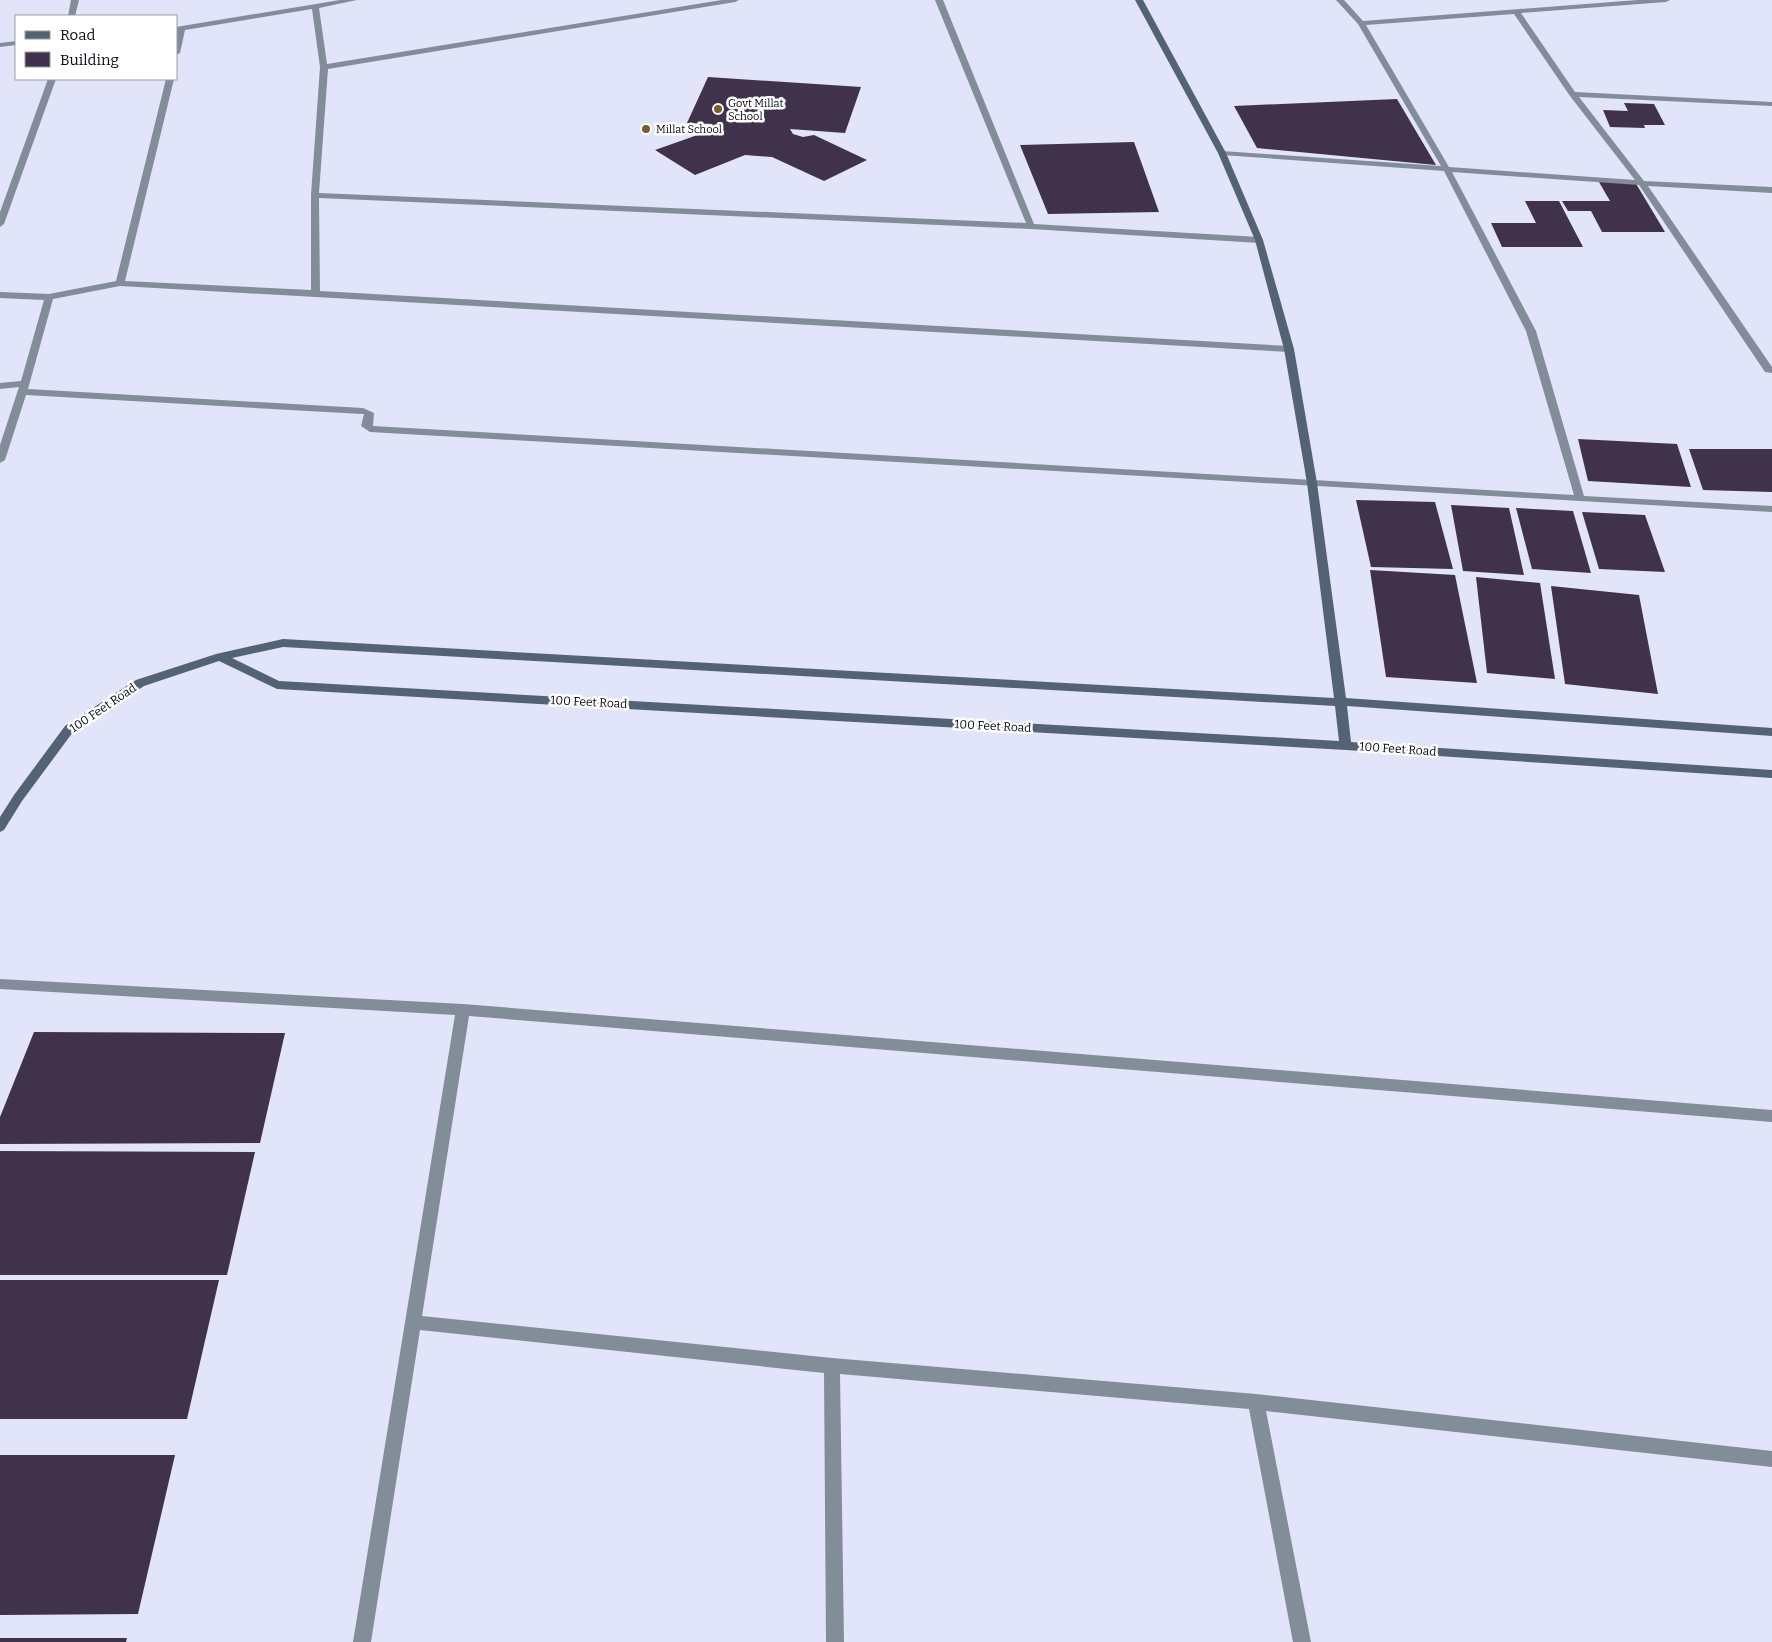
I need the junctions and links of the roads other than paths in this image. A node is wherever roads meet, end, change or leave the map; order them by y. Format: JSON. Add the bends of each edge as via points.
{"nodes":[{"id":1,"x":75,"y":0,"type":"edge"},
{"id":2,"x":353,"y":0,"type":"edge"},
{"id":3,"x":734,"y":0,"type":"edge"},
{"id":4,"x":939,"y":0,"type":"edge"},
{"id":5,"x":1139,"y":0,"type":"edge"},
{"id":6,"x":1340,"y":0,"type":"edge"},
{"id":7,"x":1666,"y":0,"type":"edge"},
{"id":8,"x":315,"y":6,"type":"junction"},
{"id":9,"x":1517,"y":12,"type":"junction"},
{"id":10,"x":71,"y":15,"type":"edge"},
{"id":11,"x":1361,"y":23,"type":"junction"},
{"id":12,"x":179,"y":28,"type":"edge"},
{"id":13,"x":15,"y":43,"type":"edge"},
{"id":14,"x":0,"y":45,"type":"edge"},
{"id":15,"x":324,"y":66,"type":"junction"},
{"id":16,"x":52,"y":80,"type":"edge"},
{"id":17,"x":170,"y":80,"type":"edge"},
{"id":18,"x":1573,"y":94,"type":"junction"},
{"id":19,"x":1772,"y":104,"type":"edge"},
{"id":20,"x":1222,"y":153,"type":"junction"},
{"id":21,"x":1446,"y":168,"type":"junction"},
{"id":22,"x":1642,"y":183,"type":"junction"},
{"id":23,"x":1772,"y":190,"type":"edge"},
{"id":24,"x":315,"y":195,"type":"junction"},
{"id":25,"x":0,"y":224,"type":"edge"},
{"id":26,"x":1031,"y":226,"type":"junction"},
{"id":27,"x":1259,"y":240,"type":"junction"},
{"id":28,"x":120,"y":284,"type":"junction"},
{"id":29,"x":316,"y":293,"type":"junction"},
{"id":30,"x":0,"y":295,"type":"edge"},
{"id":31,"x":49,"y":297,"type":"junction"},
{"id":32,"x":1289,"y":349,"type":"junction"},
{"id":33,"x":1770,"y":372,"type":"edge"},
{"id":34,"x":0,"y":386,"type":"edge"},
{"id":35,"x":23,"y":388,"type":"junction"},
{"id":36,"x":0,"y":460,"type":"edge"},
{"id":37,"x":1312,"y":483,"type":"junction"},
{"id":38,"x":1580,"y":500,"type":"junction"},
{"id":39,"x":1772,"y":509,"type":"edge"},
{"id":40,"x":220,"y":657,"type":"junction"},
{"id":41,"x":1340,"y":702,"type":"junction"},
{"id":42,"x":1772,"y":732,"type":"edge"},
{"id":43,"x":1346,"y":746,"type":"junction"},
{"id":44,"x":1772,"y":774,"type":"edge"},
{"id":45,"x":0,"y":827,"type":"edge"},
{"id":46,"x":0,"y":984,"type":"edge"},
{"id":47,"x":463,"y":1010,"type":"junction"},
{"id":48,"x":1772,"y":1116,"type":"edge"},
{"id":49,"x":412,"y":1322,"type":"junction"},
{"id":50,"x":832,"y":1366,"type":"junction"},
{"id":51,"x":1256,"y":1402,"type":"junction"},
{"id":52,"x":1772,"y":1459,"type":"edge"},
{"id":53,"x":362,"y":1642,"type":"edge"},
{"id":54,"x":835,"y":1642,"type":"edge"},
{"id":55,"x":1302,"y":1642,"type":"edge"}],
"edges":[{"from":1,"to":10,"type":"street"},
{"from":2,"to":8,"type":"street"},
{"from":3,"to":15,"type":"street"},
{"from":4,"to":26,"type":"street"},
{"from":5,"to":20,"type":"main road"},
{"from":6,"to":11,"type":"street"},
{"from":7,"to":9,"type":"street"},
{"from":8,"to":12,"type":"street"},
{"from":8,"to":15,"type":"street"},
{"from":9,"to":11,"type":"street"},
{"from":9,"to":18,"type":"street"},
{"from":11,"to":21,"type":"street"},
{"from":13,"to":14,"type":"street"},
{"from":15,"to":24,"type":"street"},
{"from":16,"to":25,"type":"street"},
{"from":17,"to":28,"type":"street"},
{"from":18,"to":19,"type":"street"},
{"from":18,"to":22,"type":"street"},
{"from":20,"to":21,"type":"street"},
{"from":20,"to":27,"type":"main road"},
{"from":21,"to":22,"type":"street"},
{"from":21,"to":38,"type":"street","via":[[1531,331]]},
{"from":22,"to":23,"type":"street"},
{"from":22,"to":33,"type":"street"},
{"from":24,"to":26,"type":"street"},
{"from":24,"to":29,"type":"street"},
{"from":26,"to":27,"type":"street"},
{"from":27,"to":32,"type":"main road"},
{"from":28,"to":29,"type":"street"},
{"from":28,"to":31,"type":"street"},
{"from":29,"to":32,"type":"street"},
{"from":30,"to":31,"type":"street"},
{"from":31,"to":35,"type":"street"},
{"from":32,"to":37,"type":"main road"},
{"from":34,"to":35,"type":"street"},
{"from":35,"to":36,"type":"street"},
{"from":35,"to":37,"type":"street","via":[[363,410],[369,413],[366,426],[370,429]]},
{"from":37,"to":38,"type":"street"},
{"from":37,"to":41,"type":"main road"},
{"from":38,"to":39,"type":"street"},
{"from":40,"to":41,"type":"main road","name":"100 Feet Road","via":[[283,643]]},
{"from":40,"to":43,"type":"main road","name":"100 Feet Road","via":[[277,685]]},
{"from":40,"to":45,"type":"main road","name":"100 Feet Road","via":[[140,683],[69,729]]},
{"from":41,"to":42,"type":"main road","name":"100 Feet Road"},
{"from":41,"to":43,"type":"main road"},
{"from":43,"to":44,"type":"main road","name":"100 Feet Road"},
{"from":46,"to":47,"type":"street"},
{"from":47,"to":48,"type":"street"},
{"from":47,"to":49,"type":"street"},
{"from":49,"to":50,"type":"street"},
{"from":49,"to":53,"type":"street"},
{"from":50,"to":51,"type":"street"},
{"from":50,"to":54,"type":"street"},
{"from":51,"to":52,"type":"street"},
{"from":51,"to":55,"type":"street"}]}
